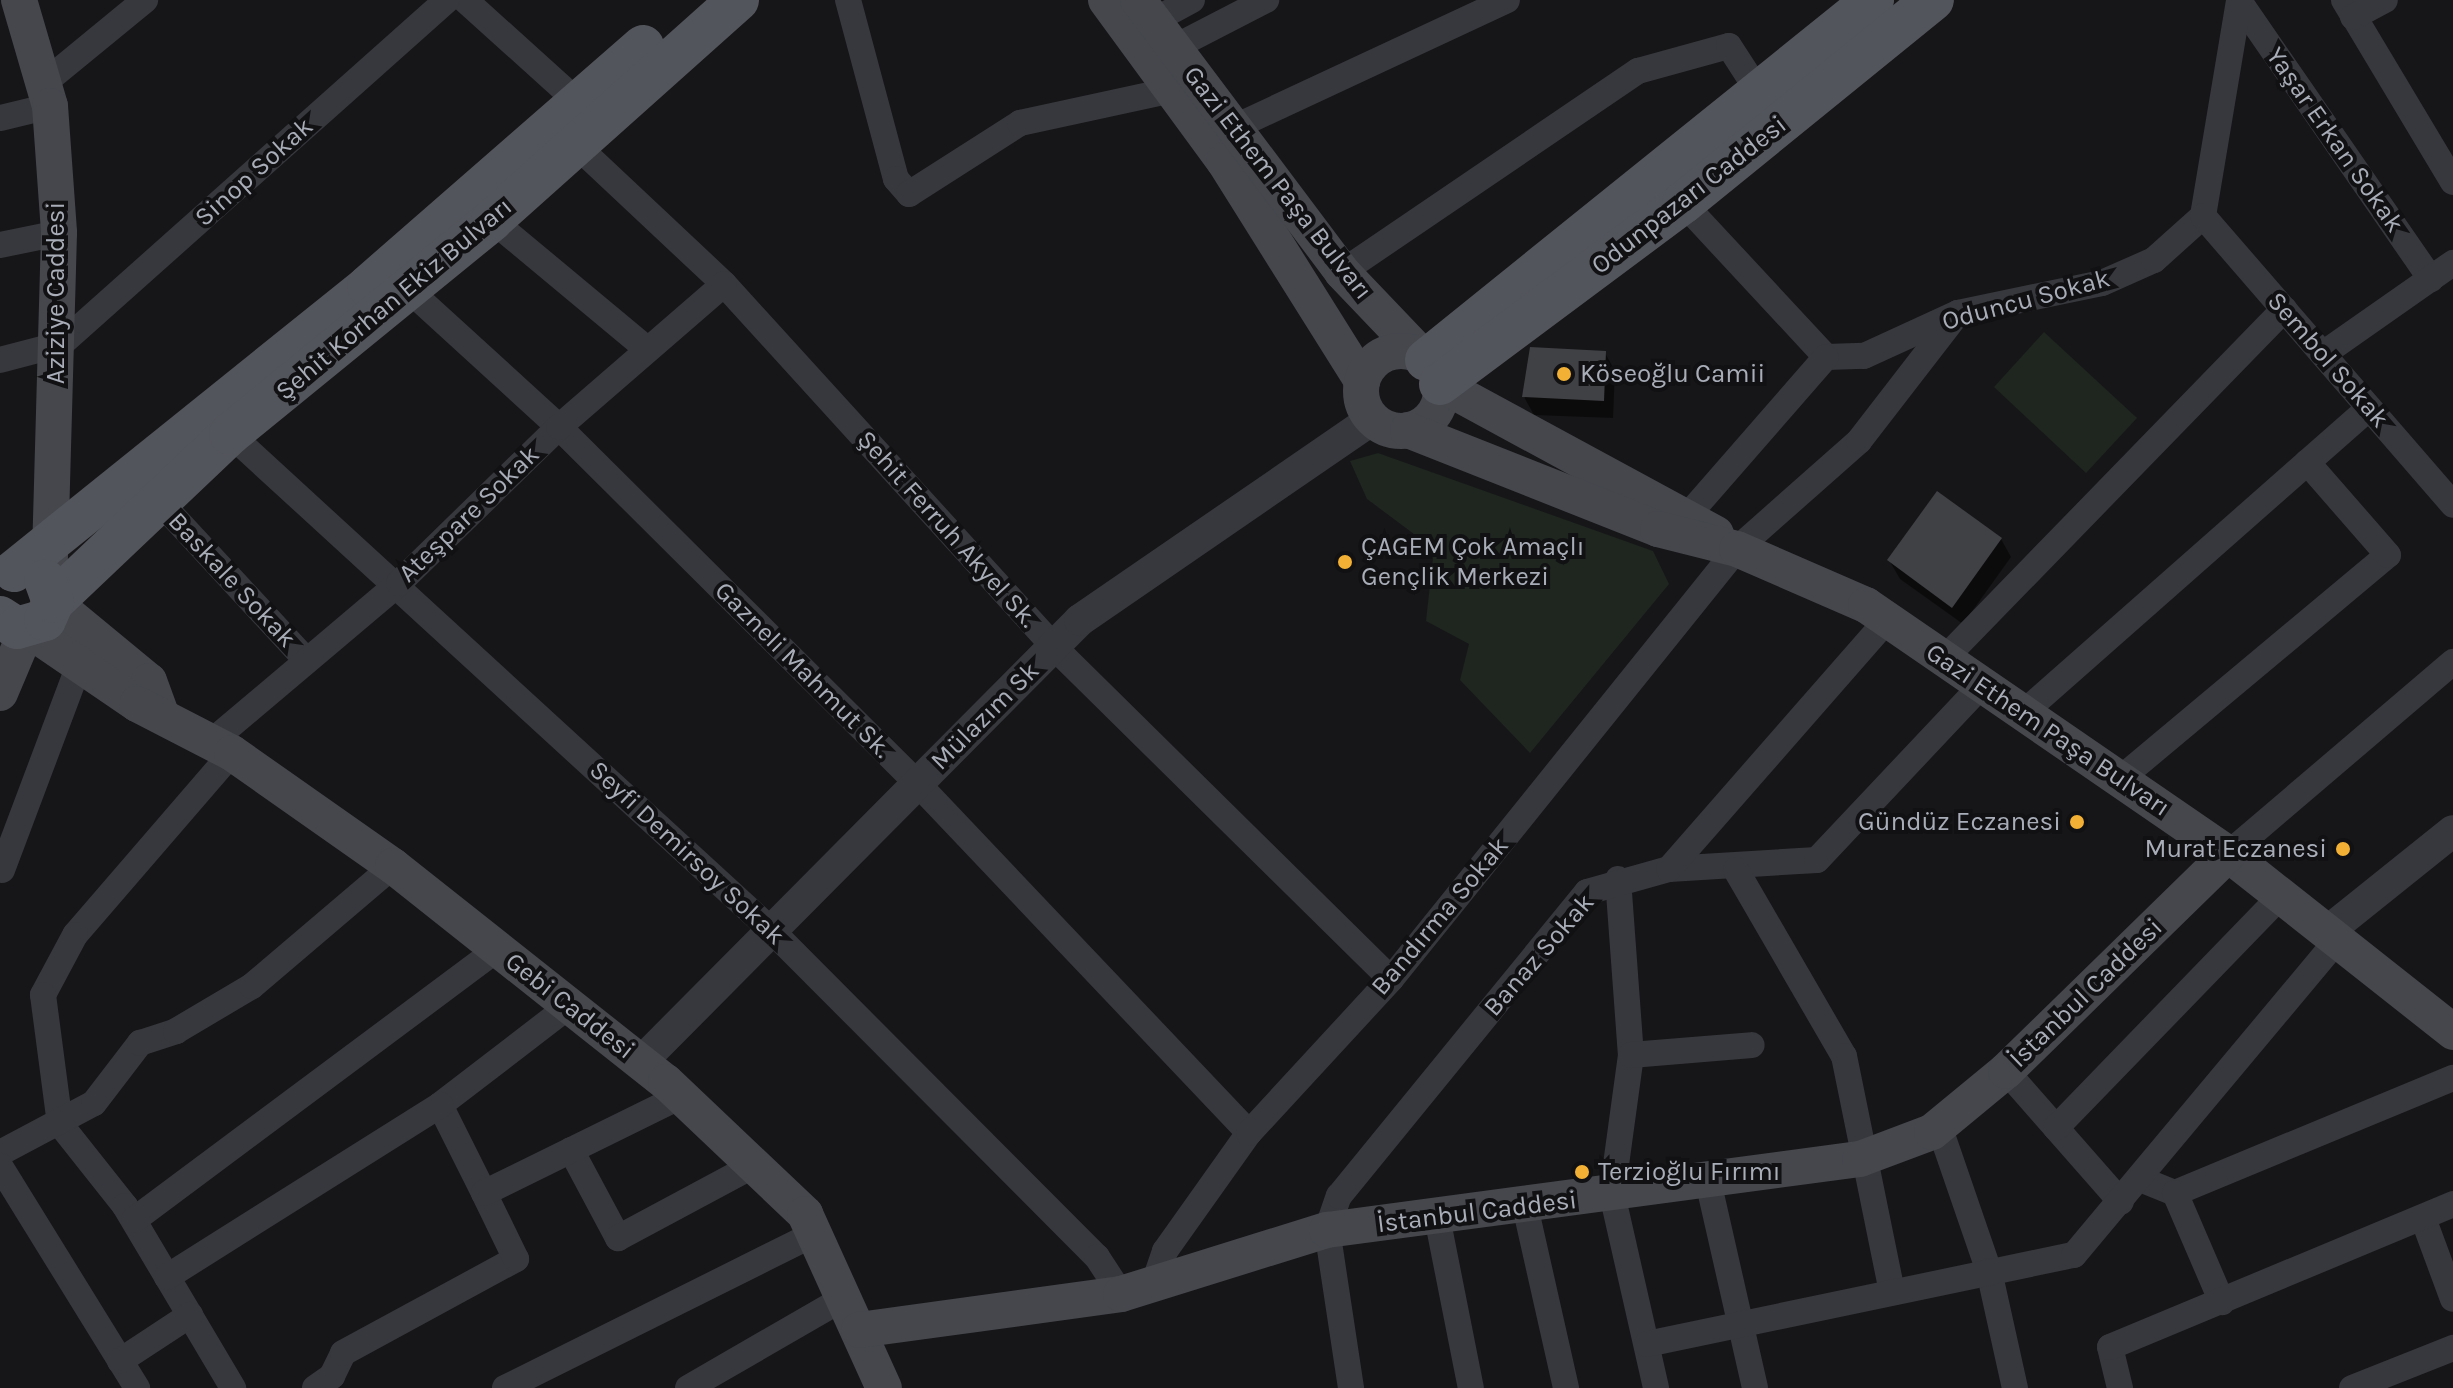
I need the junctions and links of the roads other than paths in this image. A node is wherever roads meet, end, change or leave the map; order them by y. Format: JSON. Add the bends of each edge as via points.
{"nodes":[{"id":1,"x":19,"y":0,"type":"edge"},
{"id":2,"x":145,"y":0,"type":"edge"},
{"id":3,"x":447,"y":0,"type":"edge"},
{"id":4,"x":465,"y":0,"type":"edge"},
{"id":5,"x":695,"y":0,"type":"edge"},
{"id":6,"x":738,"y":0,"type":"edge"},
{"id":7,"x":848,"y":0,"type":"edge"},
{"id":8,"x":1106,"y":0,"type":"edge"},
{"id":9,"x":1192,"y":0,"type":"edge"},
{"id":10,"x":1266,"y":0,"type":"edge"},
{"id":11,"x":1507,"y":0,"type":"edge"},
{"id":12,"x":1873,"y":0,"type":"edge"},
{"id":13,"x":1933,"y":0,"type":"edge"},
{"id":14,"x":2385,"y":0,"type":"edge"},
{"id":15,"x":2239,"y":1,"type":"edge"},
{"id":16,"x":2348,"y":8,"type":"edge"},
{"id":17,"x":1156,"y":23,"type":"edge"},
{"id":18,"x":1173,"y":90,"type":"junction"},
{"id":19,"x":47,"y":94,"type":"junction"},
{"id":20,"x":1760,"y":94,"type":"junction"},
{"id":21,"x":578,"y":102,"type":"junction"},
{"id":22,"x":0,"y":118,"type":"edge"},
{"id":23,"x":1235,"y":127,"type":"junction"},
{"id":24,"x":575,"y":144,"type":"junction"},
{"id":25,"x":2453,"y":182,"type":"edge"},
{"id":26,"x":1683,"y":203,"type":"junction"},
{"id":27,"x":2203,"y":216,"type":"junction"},
{"id":28,"x":492,"y":220,"type":"junction"},
{"id":29,"x":59,"y":233,"type":"junction"},
{"id":30,"x":0,"y":245,"type":"edge"},
{"id":31,"x":1342,"y":272,"type":"junction"},
{"id":32,"x":2446,"y":272,"type":"edge"},
{"id":33,"x":724,"y":284,"type":"junction"},
{"id":34,"x":409,"y":290,"type":"junction"},
{"id":35,"x":2284,"y":309,"type":"junction"},
{"id":36,"x":1958,"y":313,"type":"junction"},
{"id":37,"x":61,"y":344,"type":"junction"},
{"id":38,"x":647,"y":349,"type":"junction"},
{"id":39,"x":2323,"y":354,"type":"junction"},
{"id":40,"x":1826,"y":357,"type":"junction"},
{"id":41,"x":0,"y":360,"type":"edge"},
{"id":42,"x":1433,"y":372,"type":"junction"},
{"id":43,"x":1362,"y":381,"type":"junction"},
{"id":44,"x":2369,"y":408,"type":"junction"},
{"id":45,"x":1372,"y":419,"type":"junction"},
{"id":46,"x":559,"y":427,"type":"junction"},
{"id":47,"x":1408,"y":430,"type":"junction"},
{"id":48,"x":230,"y":434,"type":"junction"},
{"id":49,"x":2307,"y":462,"type":"junction"},
{"id":50,"x":158,"y":500,"type":"junction"},
{"id":51,"x":2453,"y":505,"type":"edge"},
{"id":52,"x":1689,"y":514,"type":"junction"},
{"id":53,"x":49,"y":539,"type":"junction"},
{"id":54,"x":1737,"y":549,"type":"junction"},
{"id":55,"x":7,"y":576,"type":"edge"},
{"id":56,"x":399,"y":583,"type":"junction"},
{"id":57,"x":19,"y":618,"type":"edge"},
{"id":58,"x":1887,"y":620,"type":"junction"},
{"id":59,"x":1054,"y":647,"type":"junction"},
{"id":60,"x":305,"y":659,"type":"junction"},
{"id":61,"x":1944,"y":659,"type":"junction"},
{"id":62,"x":2453,"y":662,"type":"edge"},
{"id":63,"x":80,"y":663,"type":"junction"},
{"id":64,"x":1982,"y":685,"type":"junction"},
{"id":65,"x":0,"y":693,"type":"edge"},
{"id":66,"x":160,"y":712,"type":"junction"},
{"id":67,"x":2023,"y":713,"type":"junction"},
{"id":68,"x":222,"y":748,"type":"junction"},
{"id":69,"x":2120,"y":779,"type":"junction"},
{"id":70,"x":918,"y":784,"type":"junction"},
{"id":71,"x":2453,"y":831,"type":"edge"},
{"id":72,"x":2228,"y":854,"type":"junction"},
{"id":73,"x":393,"y":866,"type":"junction"},
{"id":74,"x":1669,"y":869,"type":"junction"},
{"id":75,"x":2,"y":870,"type":"dead end"},
{"id":76,"x":1736,"y":870,"type":"junction"},
{"id":77,"x":1618,"y":879,"type":"junction"},
{"id":78,"x":2281,"y":896,"type":"junction"},
{"id":79,"x":770,"y":929,"type":"junction"},
{"id":80,"x":2332,"y":936,"type":"junction"},
{"id":81,"x":498,"y":949,"type":"junction"},
{"id":82,"x":1391,"y":979,"type":"junction"},
{"id":83,"x":569,"y":1006,"type":"junction"},
{"id":84,"x":2453,"y":1032,"type":"edge"},
{"id":85,"x":1752,"y":1045,"type":"dead end"},
{"id":86,"x":1631,"y":1055,"type":"junction"},
{"id":87,"x":641,"y":1062,"type":"junction"},
{"id":88,"x":2006,"y":1071,"type":"junction"},
{"id":89,"x":2453,"y":1078,"type":"edge"},
{"id":90,"x":681,"y":1096,"type":"junction"},
{"id":91,"x":440,"y":1105,"type":"junction"},
{"id":92,"x":60,"y":1124,"type":"junction"},
{"id":93,"x":1939,"y":1126,"type":"junction"},
{"id":94,"x":2056,"y":1128,"type":"junction"},
{"id":95,"x":1249,"y":1133,"type":"junction"},
{"id":96,"x":571,"y":1150,"type":"junction"},
{"id":97,"x":0,"y":1153,"type":"edge"},
{"id":98,"x":1860,"y":1159,"type":"junction"},
{"id":99,"x":754,"y":1165,"type":"junction"},
{"id":100,"x":0,"y":1166,"type":"edge"},
{"id":101,"x":2140,"y":1179,"type":"junction"},
{"id":102,"x":1708,"y":1181,"type":"junction"},
{"id":103,"x":484,"y":1193,"type":"junction"},
{"id":104,"x":2175,"y":1193,"type":"junction"},
{"id":105,"x":1612,"y":1194,"type":"junction"},
{"id":106,"x":2121,"y":1202,"type":"junction"},
{"id":107,"x":2453,"y":1204,"type":"edge"},
{"id":108,"x":1525,"y":1206,"type":"junction"},
{"id":109,"x":1437,"y":1217,"type":"junction"},
{"id":110,"x":2423,"y":1218,"type":"junction"},
{"id":111,"x":134,"y":1220,"type":"junction"},
{"id":112,"x":1327,"y":1230,"type":"junction"},
{"id":113,"x":814,"y":1234,"type":"junction"},
{"id":114,"x":1989,"y":1271,"type":"junction"},
{"id":115,"x":167,"y":1277,"type":"junction"},
{"id":116,"x":1137,"y":1290,"type":"junction"},
{"id":117,"x":1892,"y":1292,"type":"junction"},
{"id":118,"x":844,"y":1298,"type":"junction"},
{"id":119,"x":2453,"y":1299,"type":"edge"},
{"id":120,"x":2222,"y":1302,"type":"junction"},
{"id":121,"x":190,"y":1315,"type":"junction"},
{"id":122,"x":1744,"y":1324,"type":"junction"},
{"id":123,"x":859,"y":1330,"type":"junction"},
{"id":124,"x":1647,"y":1344,"type":"junction"},
{"id":125,"x":2453,"y":1348,"type":"edge"},
{"id":126,"x":124,"y":1378,"type":"edge"},
{"id":127,"x":329,"y":1384,"type":"edge"},
{"id":128,"x":233,"y":1388,"type":"edge"},
{"id":129,"x":505,"y":1388,"type":"edge"},
{"id":130,"x":688,"y":1388,"type":"edge"},
{"id":131,"x":884,"y":1388,"type":"edge"},
{"id":132,"x":1351,"y":1388,"type":"edge"},
{"id":133,"x":1471,"y":1388,"type":"edge"},
{"id":134,"x":1566,"y":1388,"type":"edge"},
{"id":135,"x":1656,"y":1388,"type":"edge"},
{"id":136,"x":1755,"y":1388,"type":"edge"},
{"id":137,"x":2015,"y":1388,"type":"edge"},
{"id":138,"x":2120,"y":1388,"type":"edge"},
{"id":139,"x":2352,"y":1388,"type":"edge"}],
"edges":[{"from":1,"to":19,"type":"main road","name":"Aziziye Caddesi"},
{"from":2,"to":19,"type":"street"},
{"from":3,"to":37,"type":"street","name":"Sinop Sokak"},
{"from":4,"to":21,"type":"street"},
{"from":5,"to":21,"type":"main road","name":"Şehit Korhan Ekiz Bulvarı"},
{"from":6,"to":24,"type":"main road","name":"Şehit Korhan Ekiz Bulvarı"},
{"from":7,"to":18,"type":"street","via":[[896,179],[909,194],[1020,123]]},
{"from":8,"to":18,"type":"main road","name":"Gazi Ethem Paşa Bulvarı"},
{"from":9,"to":17,"type":"street"},
{"from":10,"to":17,"type":"street"},
{"from":11,"to":23,"type":"street"},
{"from":12,"to":20,"type":"main road","name":"Odunpazarı Caddesi"},
{"from":13,"to":26,"type":"main road","name":"Odunpazarı Caddesi"},
{"from":14,"to":16,"type":"street"},
{"from":15,"to":27,"type":"street"},
{"from":15,"to":32,"type":"street","name":"Yaşar Erkan Sokak"},
{"from":16,"to":25,"type":"street"},
{"from":17,"to":23,"type":"main road","name":"Gazi Ethem Paşa Bulvarı"},
{"from":18,"to":43,"type":"main road","name":"Gazi Ethem Paşa Bulvarı"},
{"from":19,"to":22,"type":"street"},
{"from":19,"to":29,"type":"main road","name":"Aziziye Caddesi"},
{"from":20,"to":31,"type":"street","via":[[1729,46],[1638,71]]},
{"from":20,"to":42,"type":"main road","name":"Odunpazarı Caddesi"},
{"from":21,"to":53,"type":"main road","name":"Şehit Korhan Ekiz Bulvarı","via":[[368,286]]},
{"from":23,"to":31,"type":"main road","name":"Gazi Ethem Paşa Bulvarı"},
{"from":24,"to":28,"type":"main road","name":"Şehit Korhan Ekiz Bulvarı"},
{"from":24,"to":33,"type":"street","name":"Şehit Ferruh Akyel Sk."},
{"from":26,"to":40,"type":"street"},
{"from":26,"to":42,"type":"main road","name":"Odunpazarı Caddesi"},
{"from":27,"to":35,"type":"street","name":"Sembol Sokak"},
{"from":27,"to":36,"type":"street","name":"Oduncu Sokak","via":[[2154,260],[2102,283]]},
{"from":28,"to":34,"type":"main road","name":"Şehit Korhan Ekiz Bulvarı"},
{"from":28,"to":38,"type":"street"},
{"from":29,"to":30,"type":"street"},
{"from":29,"to":37,"type":"main road","name":"Aziziye Caddesi"},
{"from":31,"to":42,"type":"main road","name":"Gazi Ethem Paşa Bulvarı"},
{"from":32,"to":39,"type":"street"},
{"from":33,"to":38,"type":"street","name":"Ateşpare Sokak"},
{"from":33,"to":59,"type":"street","name":"Şehit Ferruh Akyel Sk."},
{"from":34,"to":46,"type":"street","name":"Gazneli Mahmut Sk."},
{"from":34,"to":48,"type":"main road","name":"Şehit Korhan Ekiz Bulvarı"},
{"from":35,"to":39,"type":"street","name":"Sembol Sokak"},
{"from":35,"to":61,"type":"street"},
{"from":36,"to":40,"type":"street","name":"Oduncu Sokak","via":[[1864,356]]},
{"from":36,"to":54,"type":"street","name":"Bandırma Sokak","via":[[1859,441]]},
{"from":37,"to":41,"type":"street"},
{"from":37,"to":53,"type":"main road","name":"Aziziye Caddesi"},
{"from":38,"to":46,"type":"street","name":"Ateşpare Sokak"},
{"from":39,"to":44,"type":"street","name":"Sembol Sokak"},
{"from":40,"to":52,"type":"street"},
{"from":42,"to":43,"type":"main road","via":[[1388,353]]},
{"from":42,"to":47,"type":"main road","via":[[1437,408]]},
{"from":42,"to":52,"type":"main road","name":"Gazi Ethem Paşa Bulvarı"},
{"from":43,"to":45,"type":"main road"},
{"from":44,"to":49,"type":"street"},
{"from":44,"to":51,"type":"street","name":"Sembol Sokak"},
{"from":45,"to":47,"type":"main road"},
{"from":45,"to":59,"type":"street","name":"Mülazım Sk","via":[[1080,620]]},
{"from":46,"to":56,"type":"street","name":"Ateşpare Sokak"},
{"from":46,"to":70,"type":"street","name":"Gazneli Mahmut Sk."},
{"from":47,"to":54,"type":"main road","name":"Gazi Ethem Paşa Bulvarı","via":[[1658,529]]},
{"from":48,"to":50,"type":"main road","name":"Şehit Korhan Ekiz Bulvarı"},
{"from":48,"to":56,"type":"street","name":"Seyfi Demirsoy Sokak"},
{"from":49,"to":67,"type":"street"},
{"from":49,"to":69,"type":"street","via":[[2388,555]]},
{"from":50,"to":57,"type":"main road","name":"Şehit Korhan Ekiz Bulvarı"},
{"from":50,"to":60,"type":"street","name":"Baskale Sokak"},
{"from":52,"to":54,"type":"main road","name":"Gazi Ethem Paşa Bulvarı"},
{"from":53,"to":55,"type":"main road","name":"Şehit Korhan Ekiz Bulvarı"},
{"from":53,"to":57,"type":"main road","name":"Aziziye Caddesi"},
{"from":54,"to":58,"type":"main road","name":"Gazi Ethem Paşa Bulvarı"},
{"from":54,"to":82,"type":"street","name":"Bandırma Sokak"},
{"from":55,"to":57,"type":"main road","via":[[33,571]]},
{"from":56,"to":60,"type":"street","name":"Ateşpare Sokak"},
{"from":56,"to":79,"type":"street","name":"Seyfi Demirsoy Sokak"},
{"from":57,"to":63,"type":"main road","name":"Gebi Caddesi"},
{"from":57,"to":65,"type":"main road","name":"Aziziye Caddesi"},
{"from":57,"to":66,"type":"main road","via":[[149,681]]},
{"from":58,"to":61,"type":"main road","name":"Gazi Ethem Paşa Bulvarı"},
{"from":58,"to":74,"type":"street"},
{"from":59,"to":70,"type":"street","name":"Mülazım Sk"},
{"from":59,"to":82,"type":"street","name":"Şehit Ferruh Akyel Sk."},
{"from":60,"to":68,"type":"street","name":"Ateşpare Sokak"},
{"from":61,"to":64,"type":"main road","name":"Gazi Ethem Paşa Bulvarı"},
{"from":62,"to":72,"type":"street"},
{"from":63,"to":66,"type":"main road","name":"Gebi Caddesi"},
{"from":63,"to":75,"type":"street"},
{"from":64,"to":67,"type":"main road","name":"Gazi Ethem Paşa Bulvarı"},
{"from":64,"to":76,"type":"street","name":"Banaz Sokak","via":[[1817,860]]},
{"from":66,"to":68,"type":"main road","name":"Gebi Caddesi"},
{"from":67,"to":69,"type":"main road","name":"Gazi Ethem Paşa Bulvarı"},
{"from":68,"to":73,"type":"main road","name":"Gebi Caddesi"},
{"from":68,"to":92,"type":"street","name":"Ateşpare Sokak","via":[[56,960],[43,995]]},
{"from":69,"to":72,"type":"main road","name":"Gazi Ethem Paşa Bulvarı"},
{"from":70,"to":79,"type":"street","name":"Mülazım Sk"},
{"from":70,"to":95,"type":"street","name":"Gazneli Mahmut Sk."},
{"from":71,"to":80,"type":"street"},
{"from":72,"to":78,"type":"main road","name":"Gazi Ethem Paşa Bulvarı"},
{"from":72,"to":88,"type":"main road","name":"İstanbul Caddesi"},
{"from":73,"to":81,"type":"main road","name":"Gebi Caddesi"},
{"from":73,"to":92,"type":"street","via":[[252,986],[176,1031],[140,1043],[94,1103]]},
{"from":74,"to":76,"type":"street","name":"Banaz Sokak"},
{"from":74,"to":77,"type":"street","name":"Banaz Sokak"},
{"from":76,"to":98,"type":"street","via":[[1844,1056]]},
{"from":77,"to":86,"type":"street"},
{"from":77,"to":112,"type":"street","name":"Banaz Sokak","via":[[1587,892],[1339,1196]]},
{"from":78,"to":80,"type":"main road","name":"Gazi Ethem Paşa Bulvarı"},
{"from":78,"to":94,"type":"street"},
{"from":79,"to":87,"type":"street","name":"Mülazım Sk"},
{"from":79,"to":116,"type":"street","name":"Seyfi Demirsoy Sokak","via":[[1097,1257]]},
{"from":80,"to":84,"type":"main road","name":"Gazi Ethem Paşa Bulvarı"},
{"from":80,"to":101,"type":"street"},
{"from":81,"to":83,"type":"main road","name":"Gebi Caddesi"},
{"from":81,"to":111,"type":"street"},
{"from":82,"to":95,"type":"street","name":"Bandırma Sokak"},
{"from":83,"to":87,"type":"main road","name":"Gebi Caddesi"},
{"from":83,"to":91,"type":"street"},
{"from":85,"to":86,"type":"street"},
{"from":86,"to":105,"type":"street"},
{"from":87,"to":90,"type":"main road","name":"Gebi Caddesi"},
{"from":88,"to":93,"type":"main road","name":"İstanbul Caddesi"},
{"from":88,"to":94,"type":"street"},
{"from":89,"to":104,"type":"street"},
{"from":90,"to":96,"type":"street"},
{"from":90,"to":99,"type":"main road","name":"Gebi Caddesi"},
{"from":91,"to":103,"type":"street"},
{"from":91,"to":115,"type":"street"},
{"from":92,"to":97,"type":"street"},
{"from":92,"to":111,"type":"street"},
{"from":93,"to":98,"type":"main road","name":"İstanbul Caddesi"},
{"from":93,"to":114,"type":"street"},
{"from":94,"to":106,"type":"street"},
{"from":95,"to":116,"type":"street","name":"Bandırma Sokak"},
{"from":96,"to":99,"type":"street","via":[[618,1238]]},
{"from":96,"to":103,"type":"street"},
{"from":98,"to":102,"type":"main road","name":"İstanbul Caddesi"},
{"from":98,"to":117,"type":"street"},
{"from":99,"to":113,"type":"main road","name":"Gebi Caddesi","via":[[805,1214]]},
{"from":100,"to":126,"type":"street"},
{"from":101,"to":104,"type":"street"},
{"from":101,"to":106,"type":"street"},
{"from":102,"to":105,"type":"main road","name":"İstanbul Caddesi"},
{"from":102,"to":122,"type":"street"},
{"from":103,"to":127,"type":"street","via":[[516,1259],[343,1353]]},
{"from":104,"to":120,"type":"street"},
{"from":105,"to":108,"type":"main road","name":"İstanbul Caddesi"},
{"from":105,"to":124,"type":"street"},
{"from":106,"to":114,"type":"street","via":[[2074,1255]]},
{"from":107,"to":110,"type":"street"},
{"from":108,"to":109,"type":"main road","name":"İstanbul Caddesi"},
{"from":108,"to":134,"type":"street"},
{"from":109,"to":112,"type":"main road","name":"İstanbul Caddesi"},
{"from":109,"to":133,"type":"street"},
{"from":110,"to":119,"type":"street"},
{"from":110,"to":120,"type":"street"},
{"from":111,"to":115,"type":"street"},
{"from":112,"to":116,"type":"main road","name":"İstanbul Caddesi"},
{"from":112,"to":132,"type":"street"},
{"from":113,"to":118,"type":"main road","name":"Gebi Caddesi"},
{"from":113,"to":129,"type":"street"},
{"from":114,"to":117,"type":"street"},
{"from":114,"to":137,"type":"street"},
{"from":115,"to":121,"type":"street"},
{"from":116,"to":123,"type":"main road","name":"İstanbul Caddesi"},
{"from":117,"to":122,"type":"street"},
{"from":118,"to":123,"type":"main road","name":"Gebi Caddesi"},
{"from":118,"to":130,"type":"street"},
{"from":120,"to":138,"type":"street","via":[[2110,1347]]},
{"from":121,"to":126,"type":"street"},
{"from":121,"to":128,"type":"street"},
{"from":122,"to":124,"type":"street"},
{"from":122,"to":136,"type":"street"},
{"from":123,"to":131,"type":"main road","name":"Gebi Caddesi"},
{"from":124,"to":135,"type":"street"},
{"from":125,"to":139,"type":"street"}]}
